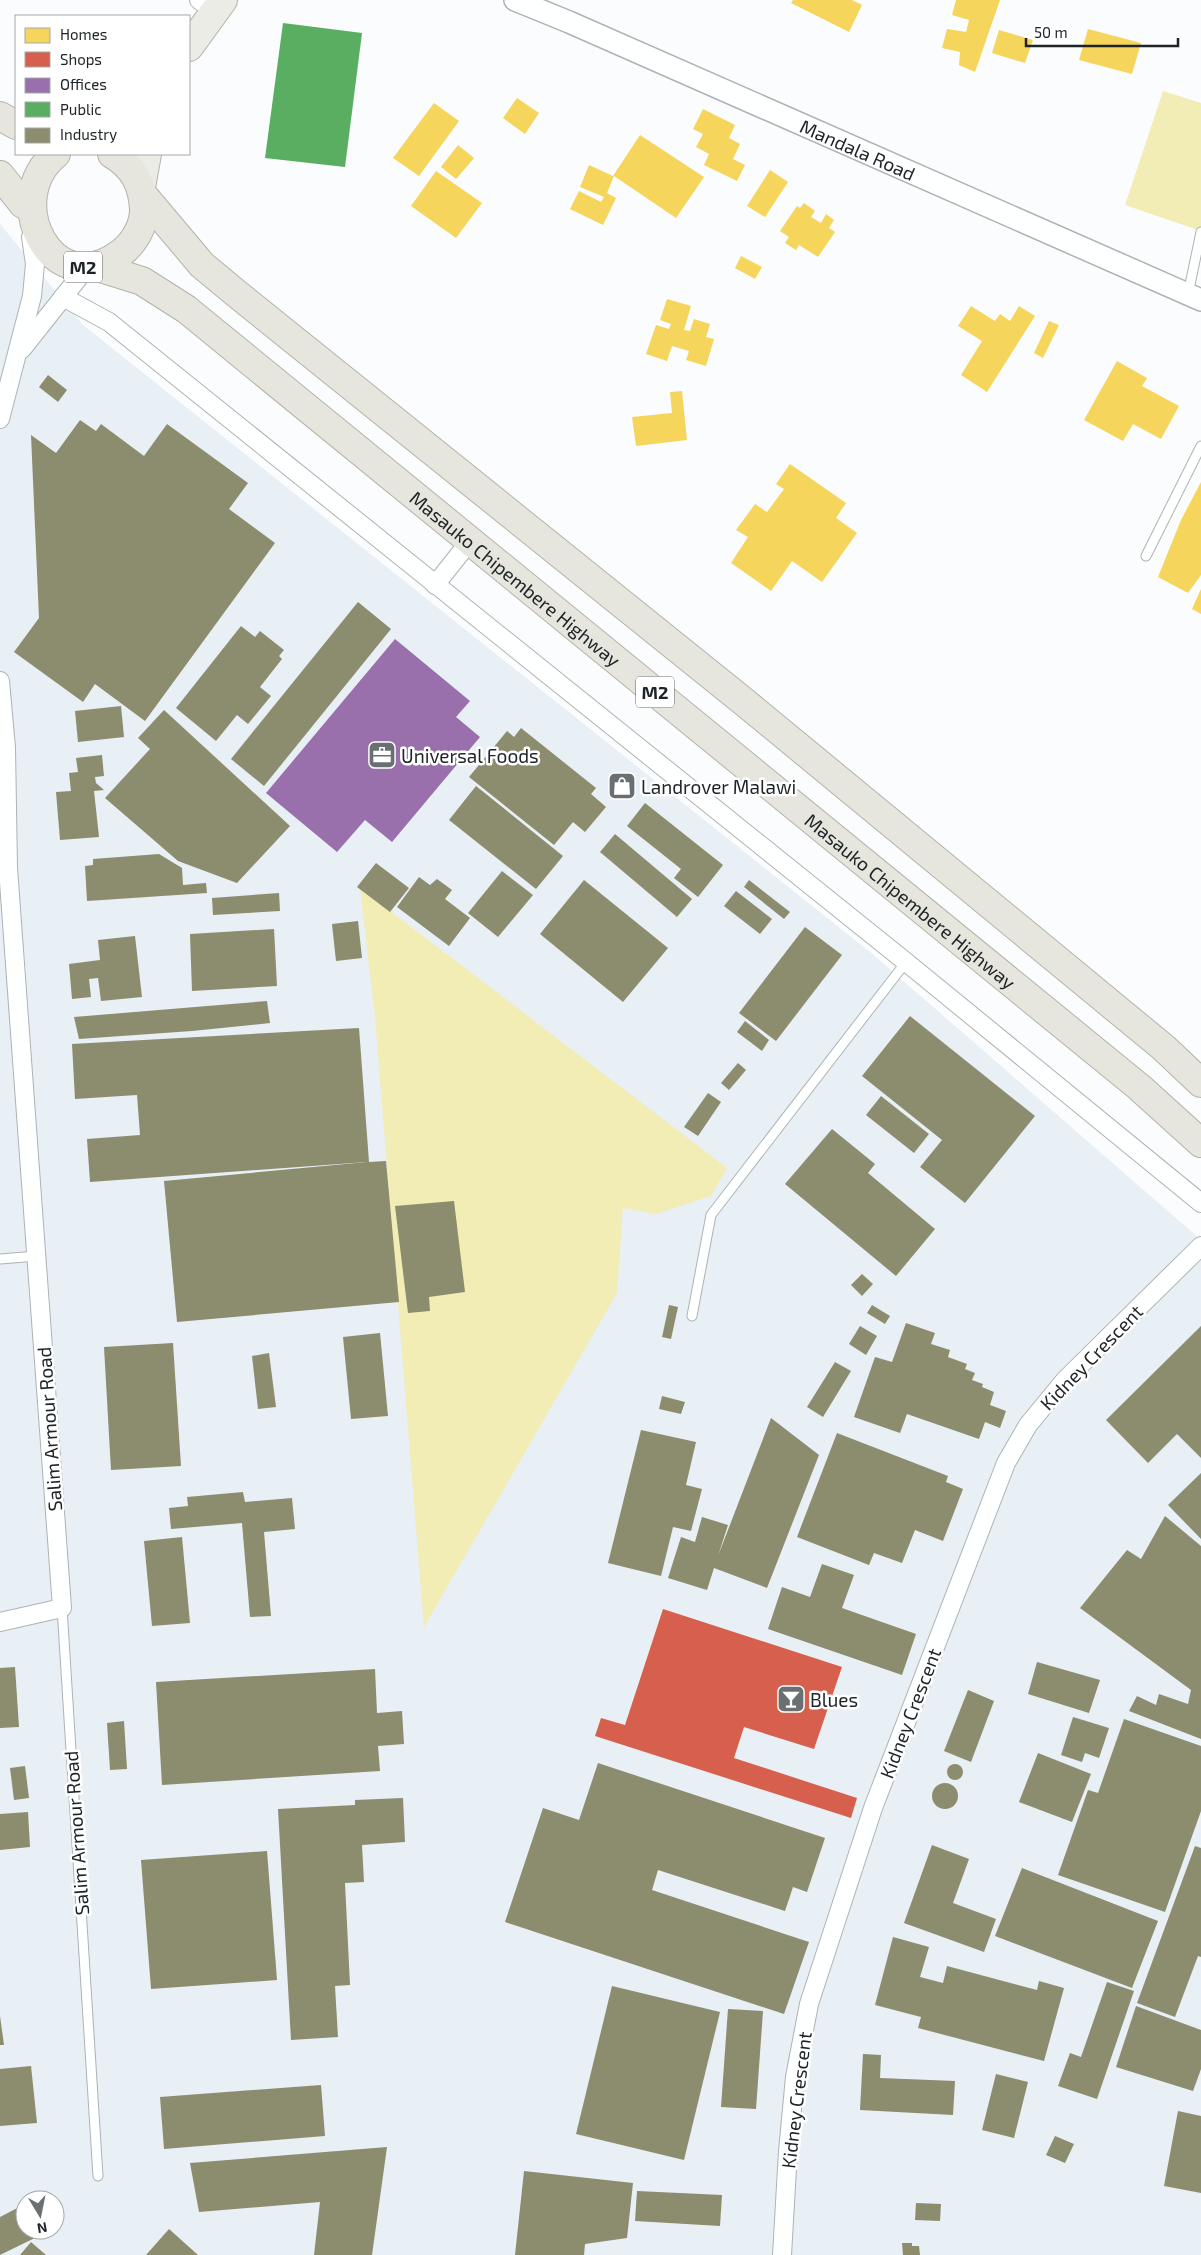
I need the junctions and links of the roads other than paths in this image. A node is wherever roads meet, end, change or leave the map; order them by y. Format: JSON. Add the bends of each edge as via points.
{"nodes":[{"id":1,"x":515,"y":0,"type":"edge"},
{"id":2,"x":212,"y":4,"type":"edge"},
{"id":3,"x":190,"y":45,"type":"edge"},
{"id":4,"x":0,"y":116,"type":"edge"},
{"id":5,"x":15,"y":124,"type":"edge"},
{"id":6,"x":54,"y":155,"type":"edge"},
{"id":7,"x":114,"y":155,"type":"edge"},
{"id":8,"x":147,"y":155,"type":"edge"},
{"id":9,"x":0,"y":175,"type":"edge"},
{"id":10,"x":142,"y":191,"type":"junction"},
{"id":11,"x":23,"y":204,"type":"junction"},
{"id":12,"x":1201,"y":232,"type":"edge"},
{"id":13,"x":31,"y":237,"type":"junction"},
{"id":14,"x":91,"y":266,"type":"junction"},
{"id":15,"x":1194,"y":297,"type":"edge"},
{"id":16,"x":64,"y":298,"type":"junction"},
{"id":17,"x":17,"y":355,"type":"junction"},
{"id":18,"x":0,"y":419,"type":"edge"},
{"id":19,"x":1201,"y":446,"type":"edge"},
{"id":20,"x":470,"y":541,"type":"junction"},
{"id":21,"x":1146,"y":556,"type":"dead end"},
{"id":22,"x":435,"y":585,"type":"junction"},
{"id":23,"x":0,"y":681,"type":"edge"},
{"id":24,"x":3,"y":748,"type":"edge"},
{"id":25,"x":4,"y":868,"type":"edge"},
{"id":26,"x":906,"y":962,"type":"junction"},
{"id":27,"x":1201,"y":1083,"type":"edge"},
{"id":28,"x":1201,"y":1142,"type":"edge"},
{"id":29,"x":1201,"y":1203,"type":"edge"},
{"id":30,"x":1201,"y":1246,"type":"edge"},
{"id":31,"x":37,"y":1256,"type":"junction"},
{"id":32,"x":0,"y":1259,"type":"edge"},
{"id":33,"x":692,"y":1316,"type":"dead end"},
{"id":34,"x":62,"y":1608,"type":"junction"},
{"id":35,"x":0,"y":1622,"type":"edge"},
{"id":36,"x":98,"y":2176,"type":"dead end"},
{"id":37,"x":782,"y":2255,"type":"edge"}],
"edges":[{"from":1,"to":15,"type":"street","name":"Mandala Road"},
{"from":2,"to":3,"type":"main road"},
{"from":4,"to":5,"type":"highway"},
{"from":6,"to":11,"type":"highway","number":"M2","via":[[43,162],[29,181]]},
{"from":7,"to":10,"type":"highway","number":"M2","via":[[133,172]]},
{"from":8,"to":10,"type":"main road"},
{"from":9,"to":11,"type":"highway","number":"M2"},
{"from":10,"to":14,"type":"highway","number":"M2","via":[[144,214],[128,248],[112,260]]},
{"from":10,"to":27,"type":"highway","number":"M2","via":[[202,265],[743,701],[1164,1048]]},
{"from":11,"to":13,"type":"highway","number":"M2","via":[[24,221]]},
{"from":12,"to":15,"type":"lane"},
{"from":13,"to":14,"type":"highway","number":"M2","via":[[55,260],[70,266]]},
{"from":13,"to":17,"type":"street","via":[[35,264],[32,296]]},
{"from":14,"to":16,"type":"street"},
{"from":14,"to":20,"type":"highway","name":"Masauko Chipembere Highway","number":"M2","via":[[142,281],[186,309]]},
{"from":16,"to":17,"type":"street"},
{"from":16,"to":22,"type":"street","via":[[109,322]]},
{"from":17,"to":18,"type":"street"},
{"from":19,"to":21,"type":"lane"},
{"from":20,"to":22,"type":"street"},
{"from":20,"to":28,"type":"highway","name":"Masauko Chipembere Highway","number":"M2","via":[[1139,1087]]},
{"from":22,"to":26,"type":"street"},
{"from":23,"to":24,"type":"street","name":"Salim Armour Road"},
{"from":24,"to":25,"type":"street","name":"Salim Armour Road"},
{"from":25,"to":31,"type":"street","name":"Salim Armour Road"},
{"from":26,"to":29,"type":"street"},
{"from":26,"to":33,"type":"lane","via":[[710,1216]]},
{"from":30,"to":37,"type":"street","name":"Kidney Crescent","via":[[1065,1380],[1028,1424],[1006,1463],[874,1808],[809,2004],[795,2077]]},
{"from":31,"to":32,"type":"lane"},
{"from":31,"to":34,"type":"street","name":"Salim Armour Road"},
{"from":34,"to":35,"type":"street"},
{"from":34,"to":36,"type":"lane","name":"Salim Armour Road"}]}
